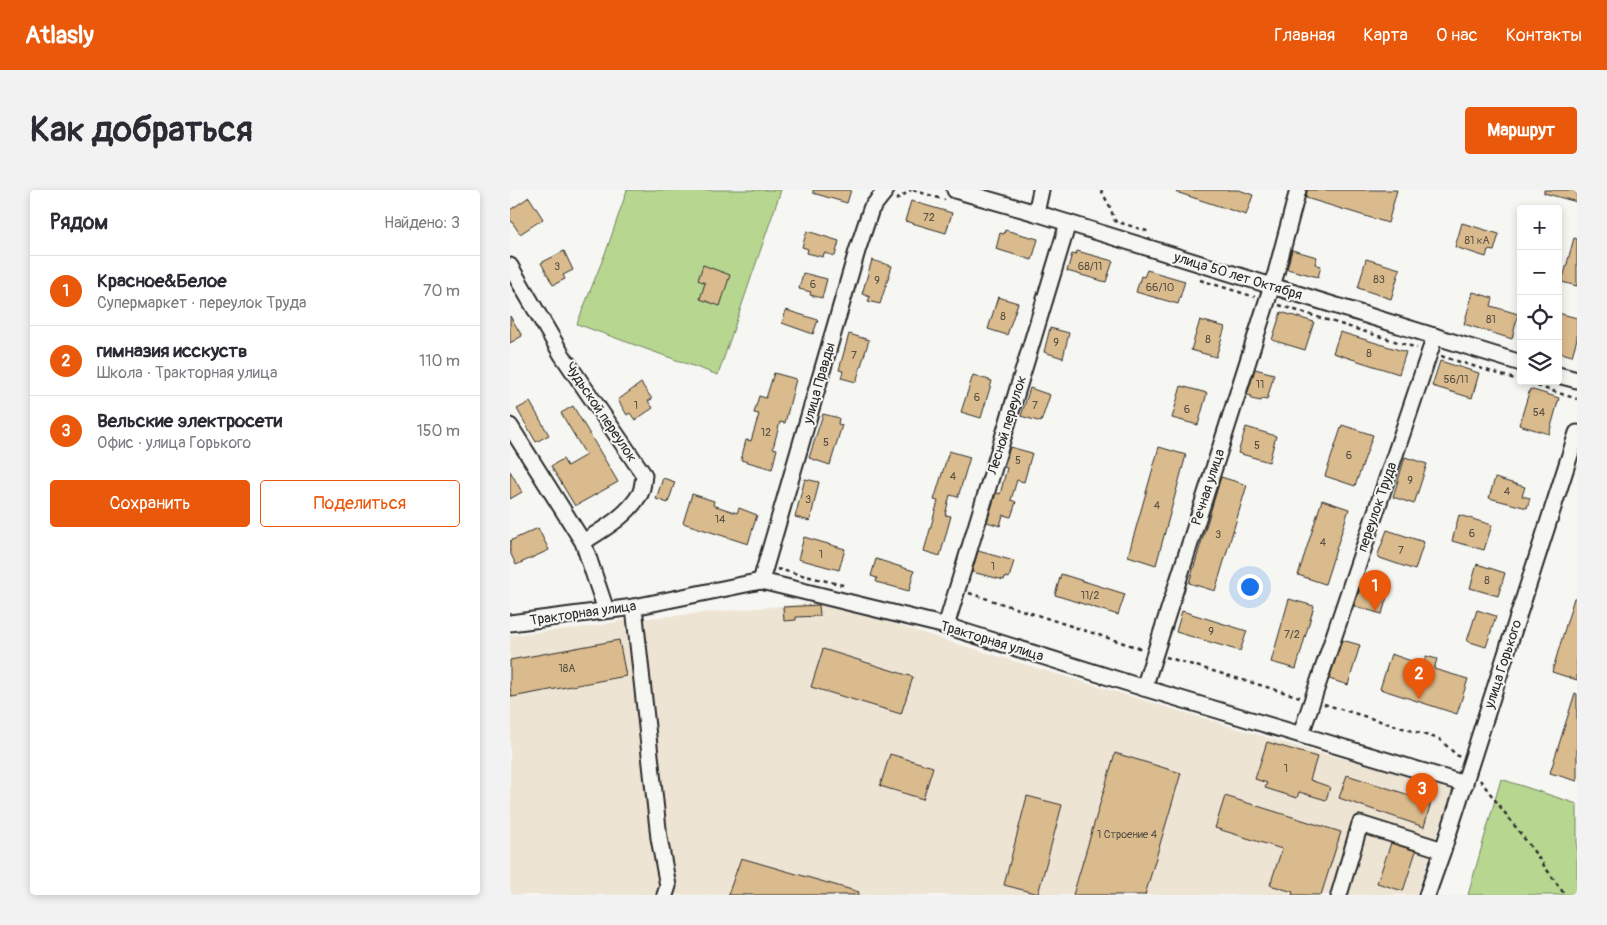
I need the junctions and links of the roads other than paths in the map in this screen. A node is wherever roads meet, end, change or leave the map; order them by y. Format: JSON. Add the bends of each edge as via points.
{"nodes":[{"id":1,"x":1041,"y":190,"type":"edge"},
{"id":2,"x":1298,"y":190,"type":"edge"},
{"id":3,"x":889,"y":196,"type":"edge"},
{"id":4,"x":953,"y":196,"type":"edge"},
{"id":5,"x":1036,"y":213,"type":"junction"},
{"id":6,"x":1068,"y":223,"type":"junction"},
{"id":7,"x":510,"y":266,"type":"edge"},
{"id":8,"x":1270,"y":294,"type":"junction"},
{"id":9,"x":1435,"y":336,"type":"junction"},
{"id":10,"x":1517,"y":362,"type":"edge"},
{"id":11,"x":1562,"y":376,"type":"edge"},
{"id":12,"x":1577,"y":380,"type":"edge"},
{"id":13,"x":510,"y":426,"type":"edge"},
{"id":14,"x":1577,"y":433,"type":"edge"},
{"id":15,"x":583,"y":542,"type":"junction"},
{"id":16,"x":761,"y":581,"type":"junction"},
{"id":17,"x":634,"y":607,"type":"junction"},
{"id":18,"x":606,"y":610,"type":"junction"},
{"id":19,"x":510,"y":623,"type":"edge"},
{"id":20,"x":946,"y":626,"type":"junction"},
{"id":21,"x":1144,"y":688,"type":"junction"},
{"id":22,"x":1301,"y":734,"type":"junction"},
{"id":23,"x":1465,"y":784,"type":"junction"},
{"id":24,"x":1443,"y":850,"type":"junction"},
{"id":25,"x":664,"y":895,"type":"edge"},
{"id":26,"x":1339,"y":895,"type":"edge"},
{"id":27,"x":1427,"y":895,"type":"edge"}],
"edges":[{"from":1,"to":5,"type":"street"},
{"from":2,"to":8,"type":"street","name":"Речная улица"},
{"from":3,"to":16,"type":"street","name":"улица Правды","via":[[871,209],[857,251]]},
{"from":4,"to":5,"type":"street","name":"улица 50 лет Октября"},
{"from":5,"to":6,"type":"street","name":"улица 50 лет Октября"},
{"from":6,"to":8,"type":"street","name":"улица 50 лет Октября"},
{"from":6,"to":20,"type":"street","name":"Лесной переулок"},
{"from":7,"to":15,"type":"street","name":"Чудьской переулок","via":[[562,355],[644,474],[641,492],[629,508]]},
{"from":8,"to":9,"type":"street","name":"улица 50 лет Октября"},
{"from":8,"to":21,"type":"street","name":"Речная улица"},
{"from":9,"to":10,"type":"street","name":"улица 50 лет Октября"},
{"from":9,"to":22,"type":"street","name":"переулок Труда"},
{"from":11,"to":12,"type":"street"},
{"from":13,"to":15,"type":"street"},
{"from":14,"to":23,"type":"street","name":"улица Горького"},
{"from":15,"to":18,"type":"street"},
{"from":16,"to":17,"type":"street","name":"Тракторная улица"},
{"from":16,"to":20,"type":"street","name":"Тракторная улица"},
{"from":17,"to":18,"type":"street","name":"Тракторная улица"},
{"from":17,"to":25,"type":"street","via":[[659,838],[668,886]]},
{"from":18,"to":19,"type":"street","name":"Тракторная улица"},
{"from":20,"to":21,"type":"street","name":"Тракторная улица"},
{"from":21,"to":22,"type":"street","name":"Тракторная улица"},
{"from":22,"to":23,"type":"street","name":"Тракторная улица"},
{"from":23,"to":24,"type":"street","name":"улица Горького"},
{"from":24,"to":26,"type":"street","via":[[1360,824]]},
{"from":24,"to":27,"type":"street","name":"улица Горького"}]}
